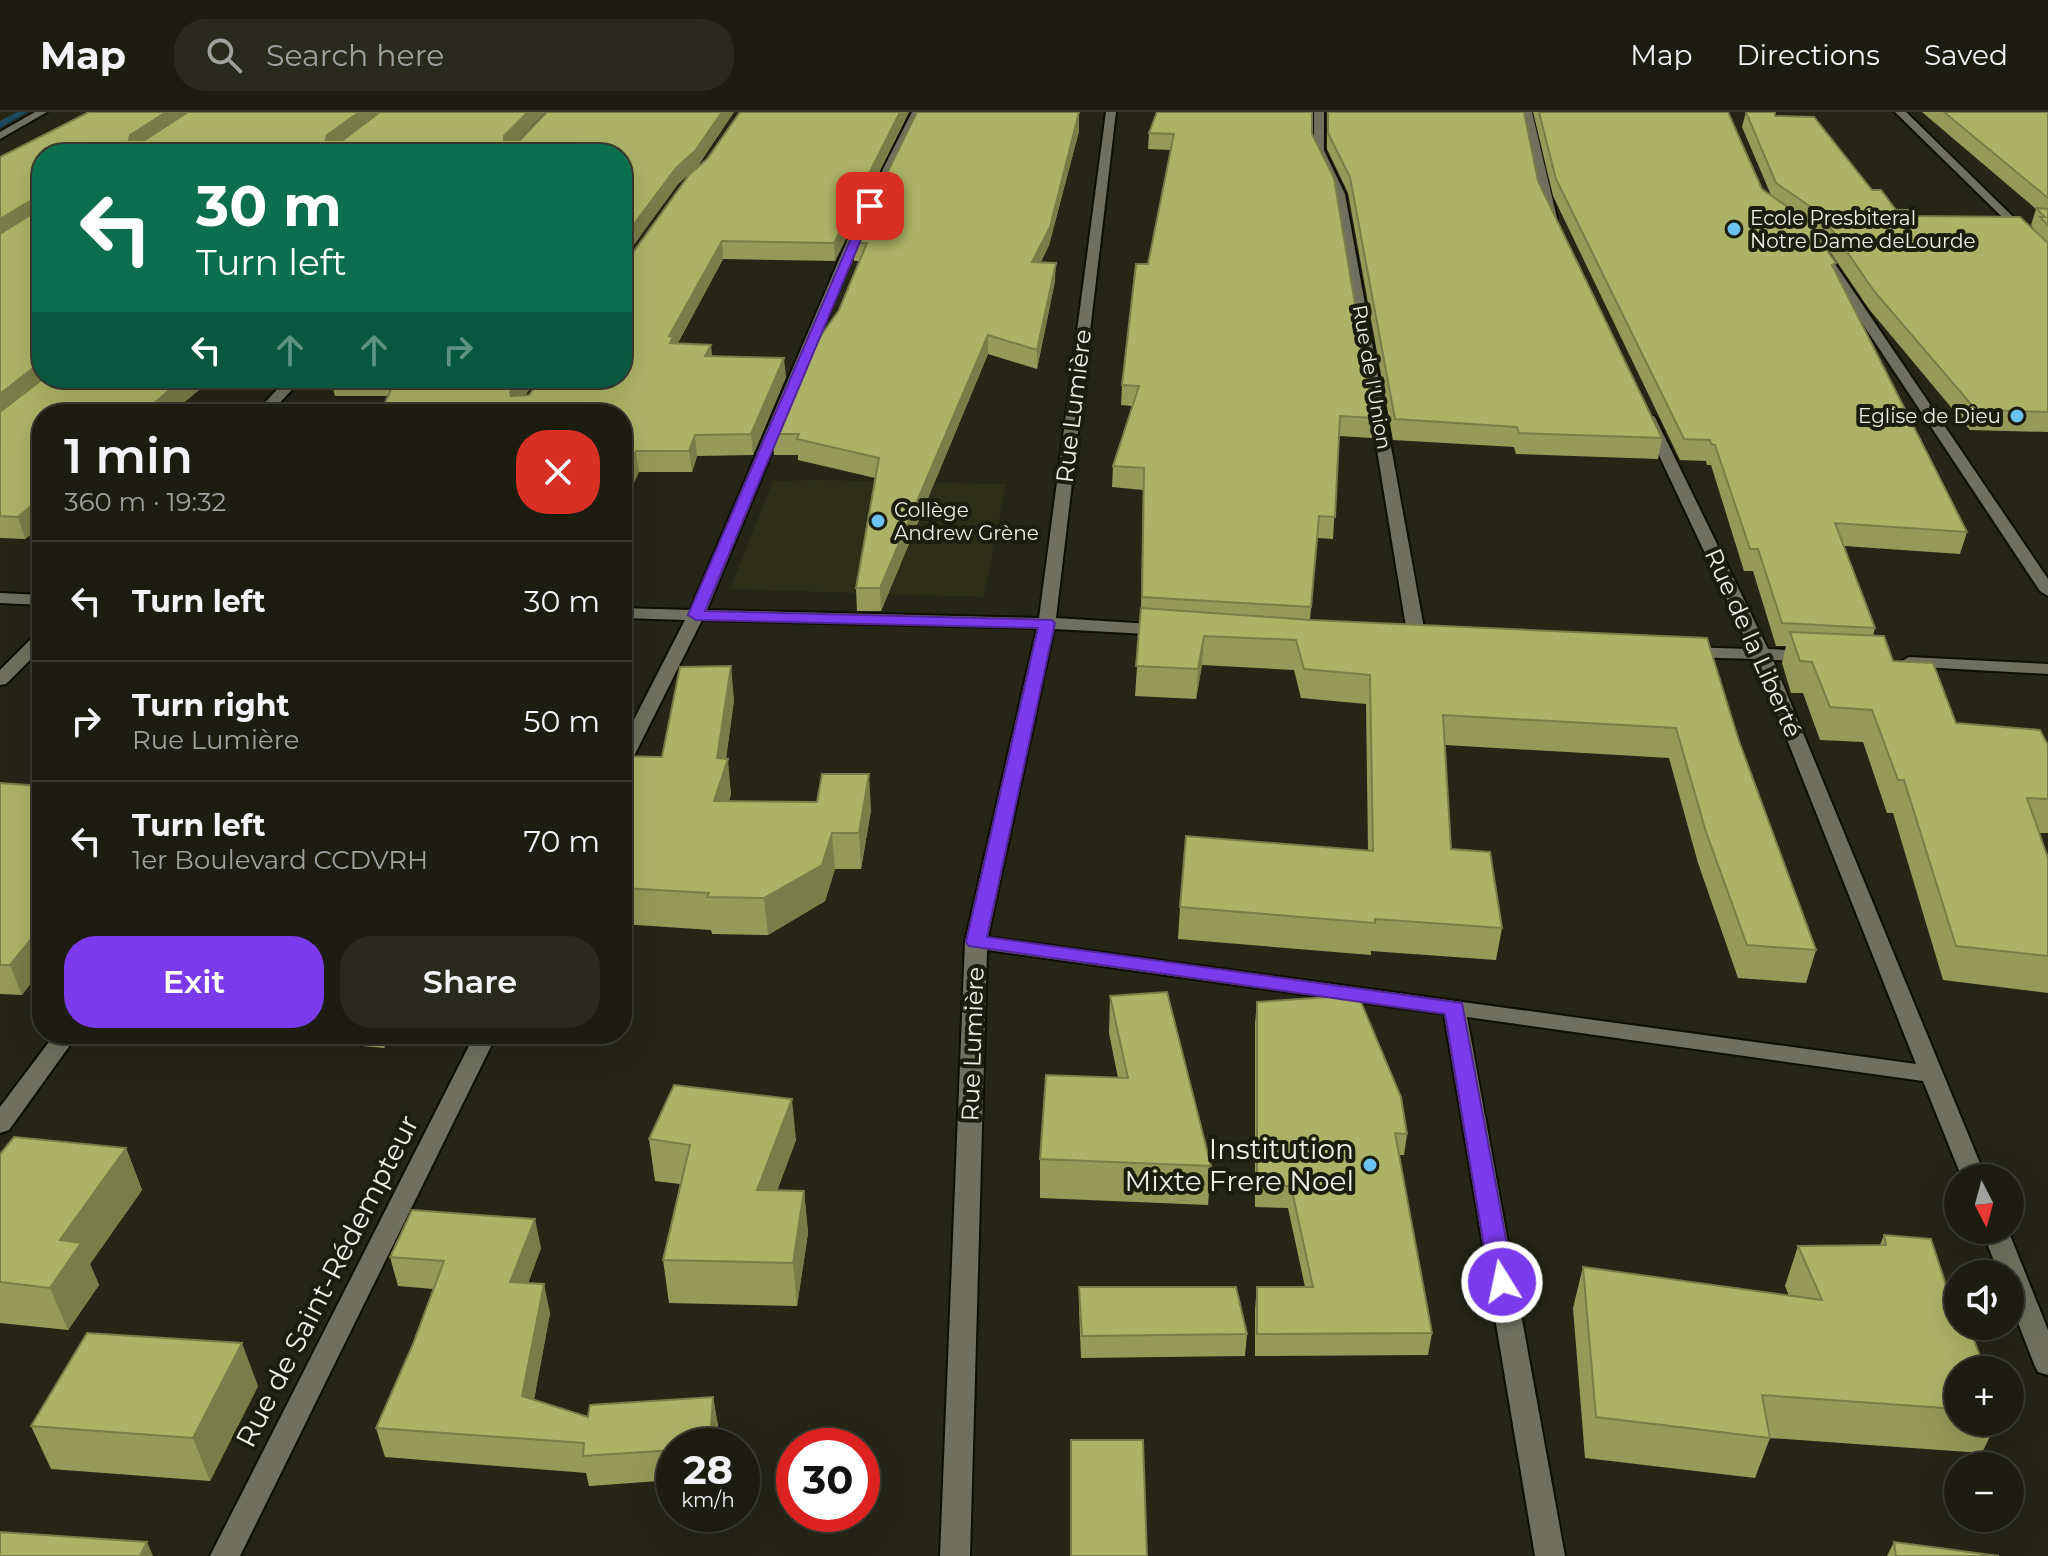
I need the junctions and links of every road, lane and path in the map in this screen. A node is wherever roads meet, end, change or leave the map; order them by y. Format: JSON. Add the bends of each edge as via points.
{"nodes":[{"id":1,"x":42,"y":112,"type":"edge"},
{"id":2,"x":917,"y":112,"type":"edge"},
{"id":3,"x":1111,"y":112,"type":"edge"},
{"id":4,"x":1319,"y":112,"type":"edge"},
{"id":5,"x":1527,"y":112,"type":"edge"},
{"id":6,"x":1900,"y":112,"type":"edge"},
{"id":7,"x":0,"y":136,"type":"edge"},
{"id":8,"x":1558,"y":226,"type":"edge"},
{"id":9,"x":1817,"y":246,"type":"edge"},
{"id":10,"x":2048,"y":258,"type":"edge"},
{"id":11,"x":286,"y":388,"type":"edge"},
{"id":12,"x":271,"y":404,"type":"edge"},
{"id":13,"x":1646,"y":411,"type":"edge"},
{"id":14,"x":2048,"y":591,"type":"edge"},
{"id":15,"x":0,"y":598,"type":"edge"},
{"id":16,"x":32,"y":600,"type":"edge"},
{"id":17,"x":632,"y":613,"type":"edge"},
{"id":18,"x":696,"y":615,"type":"junction"},
{"id":19,"x":1047,"y":623,"type":"junction"},
{"id":20,"x":1186,"y":631,"type":"edge"},
{"id":21,"x":1418,"y":645,"type":"edge"},
{"id":22,"x":32,"y":648,"type":"edge"},
{"id":23,"x":1667,"y":651,"type":"edge"},
{"id":24,"x":1761,"y":653,"type":"junction"},
{"id":25,"x":1825,"y":657,"type":"edge"},
{"id":26,"x":1888,"y":660,"type":"edge"},
{"id":27,"x":2048,"y":669,"type":"edge"},
{"id":28,"x":0,"y":680,"type":"edge"},
{"id":29,"x":632,"y":742,"type":"edge"},
{"id":30,"x":976,"y":942,"type":"junction"},
{"id":31,"x":1454,"y":1008,"type":"junction"},
{"id":32,"x":60,"y":1044,"type":"edge"},
{"id":33,"x":481,"y":1044,"type":"edge"},
{"id":34,"x":1933,"y":1074,"type":"junction"},
{"id":35,"x":0,"y":1124,"type":"edge"},
{"id":36,"x":1968,"y":1164,"type":"edge"},
{"id":37,"x":2001,"y":1244,"type":"edge"},
{"id":38,"x":2048,"y":1364,"type":"edge"},
{"id":39,"x":225,"y":1556,"type":"edge"},
{"id":40,"x":955,"y":1556,"type":"edge"},
{"id":41,"x":1550,"y":1556,"type":"edge"}],
"edges":[{"from":1,"to":7,"type":"street"},
{"from":2,"to":18,"type":"street","via":[[856,234]]},
{"from":3,"to":19,"type":"street","name":"Rue Lumière"},
{"from":4,"to":21,"type":"street","name":"Rue de l'Union","via":[[1319,150],[1340,194]]},
{"from":5,"to":8,"type":"street","via":[[1544,197]]},
{"from":6,"to":10,"type":"street"},
{"from":9,"to":14,"type":"street"},
{"from":11,"to":12,"type":"street"},
{"from":13,"to":24,"type":"street","name":"Rue de la Liberté"},
{"from":15,"to":16,"type":"street"},
{"from":17,"to":18,"type":"street"},
{"from":18,"to":19,"type":"street"},
{"from":18,"to":29,"type":"street"},
{"from":19,"to":20,"type":"street"},
{"from":19,"to":30,"type":"street","name":"Rue Lumière"},
{"from":22,"to":28,"type":"street"},
{"from":23,"to":24,"type":"street"},
{"from":24,"to":25,"type":"street"},
{"from":24,"to":34,"type":"street","name":"Rue de la Liberté"},
{"from":26,"to":27,"type":"street"},
{"from":30,"to":31,"type":"street"},
{"from":30,"to":40,"type":"street","name":"Rue Lumière"},
{"from":31,"to":34,"type":"street"},
{"from":31,"to":41,"type":"street"},
{"from":32,"to":35,"type":"street"},
{"from":33,"to":39,"type":"street","name":"Rue de Saint-Rédempteur"},
{"from":34,"to":36,"type":"street","name":"Rue de la Liberté"},
{"from":37,"to":38,"type":"street"}]}
